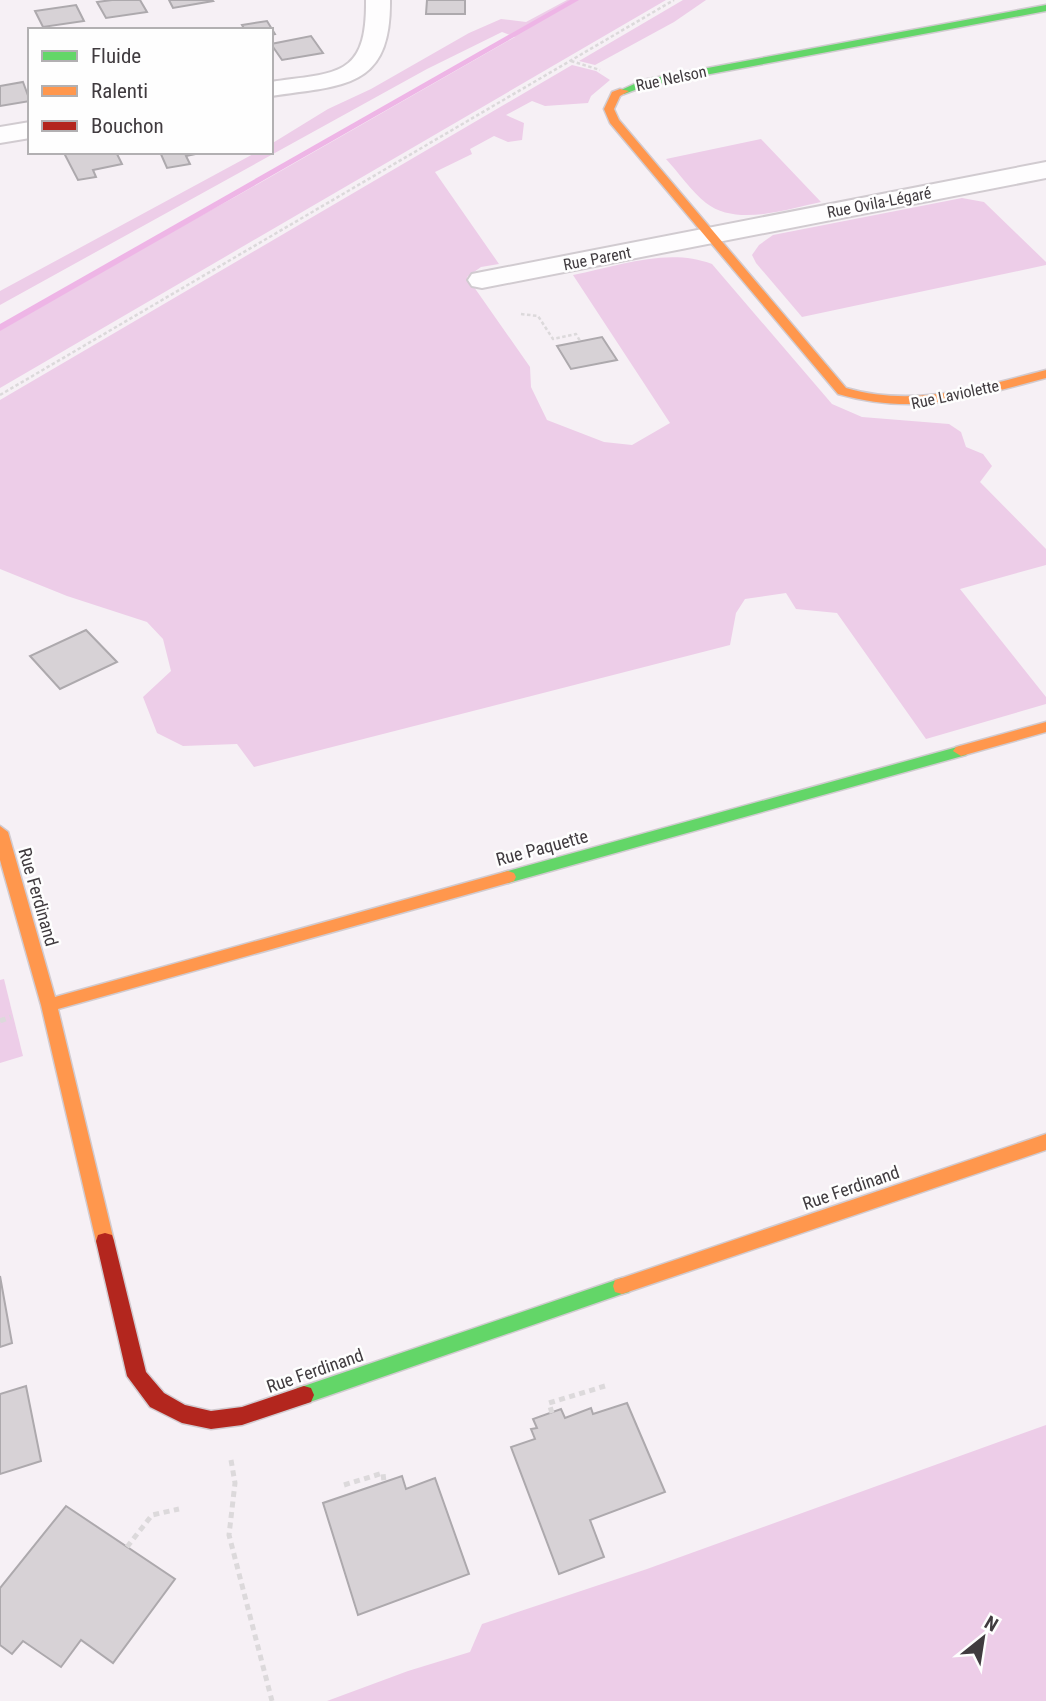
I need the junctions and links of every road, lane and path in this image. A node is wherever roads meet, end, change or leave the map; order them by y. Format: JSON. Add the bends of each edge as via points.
{"nodes":[{"id":1,"x":379,"y":0,"type":"edge"},
{"id":2,"x":674,"y":0,"type":"edge"},
{"id":3,"x":1046,"y":8,"type":"edge"},
{"id":4,"x":570,"y":61,"type":"junction"},
{"id":5,"x":602,"y":71,"type":"dead end"},
{"id":6,"x":273,"y":89,"type":"edge"},
{"id":7,"x":28,"y":130,"type":"edge"},
{"id":8,"x":0,"y":135,"type":"edge"},
{"id":9,"x":1046,"y":170,"type":"edge"},
{"id":10,"x":712,"y":235,"type":"junction"},
{"id":11,"x":482,"y":280,"type":"dead end"},
{"id":12,"x":521,"y":314,"type":"dead end"},
{"id":13,"x":580,"y":341,"type":"dead end"},
{"id":14,"x":1046,"y":374,"type":"edge"},
{"id":15,"x":0,"y":395,"type":"edge"},
{"id":16,"x":864,"y":400,"type":"joint"},
{"id":17,"x":1046,"y":727,"type":"edge"},
{"id":18,"x":0,"y":832,"type":"edge"},
{"id":19,"x":49,"y":1005,"type":"junction"},
{"id":20,"x":1046,"y":1142,"type":"edge"},
{"id":21,"x":605,"y":1385,"type":"dead end"},
{"id":22,"x":552,"y":1413,"type":"dead end"},
{"id":23,"x":231,"y":1456,"type":"dead end"},
{"id":24,"x":384,"y":1482,"type":"dead end"},
{"id":25,"x":344,"y":1485,"type":"dead end"},
{"id":26,"x":179,"y":1509,"type":"dead end"},
{"id":27,"x":127,"y":1547,"type":"dead end"},
{"id":28,"x":272,"y":1701,"type":"edge"}],
"edges":[{"from":1,"to":6,"type":"street","via":[[375,48],[359,69]]},
{"from":2,"to":4,"type":"path"},
{"from":3,"to":10,"type":"street","name":"Rue Nelson","via":[[643,83],[616,94],[609,109],[614,121]]},
{"from":4,"to":5,"type":"path"},
{"from":4,"to":15,"type":"path"},
{"from":7,"to":8,"type":"street"},
{"from":9,"to":10,"type":"street","name":"Rue Ovila-Légaré"},
{"from":10,"to":11,"type":"street","name":"Rue Parent"},
{"from":10,"to":16,"type":"street","name":"Rue Nelson","via":[[837,386]]},
{"from":12,"to":13,"type":"path","via":[[538,316],[553,339],[576,334]]},
{"from":14,"to":16,"type":"street","name":"Rue Laviolette","via":[[913,404]]},
{"from":17,"to":19,"type":"street","name":"Rue Paquette"},
{"from":18,"to":19,"type":"street","name":"Rue Ferdinand"},
{"from":19,"to":20,"type":"street","name":"Rue Ferdinand","via":[[137,1376],[149,1394],[171,1409],[213,1422],[242,1416]]},
{"from":21,"to":22,"type":"path","via":[[549,1403]]},
{"from":23,"to":28,"type":"path","via":[[235,1483],[229,1535]]},
{"from":24,"to":25,"type":"path","via":[[383,1473]]},
{"from":26,"to":27,"type":"path","via":[[152,1515]]}]}
